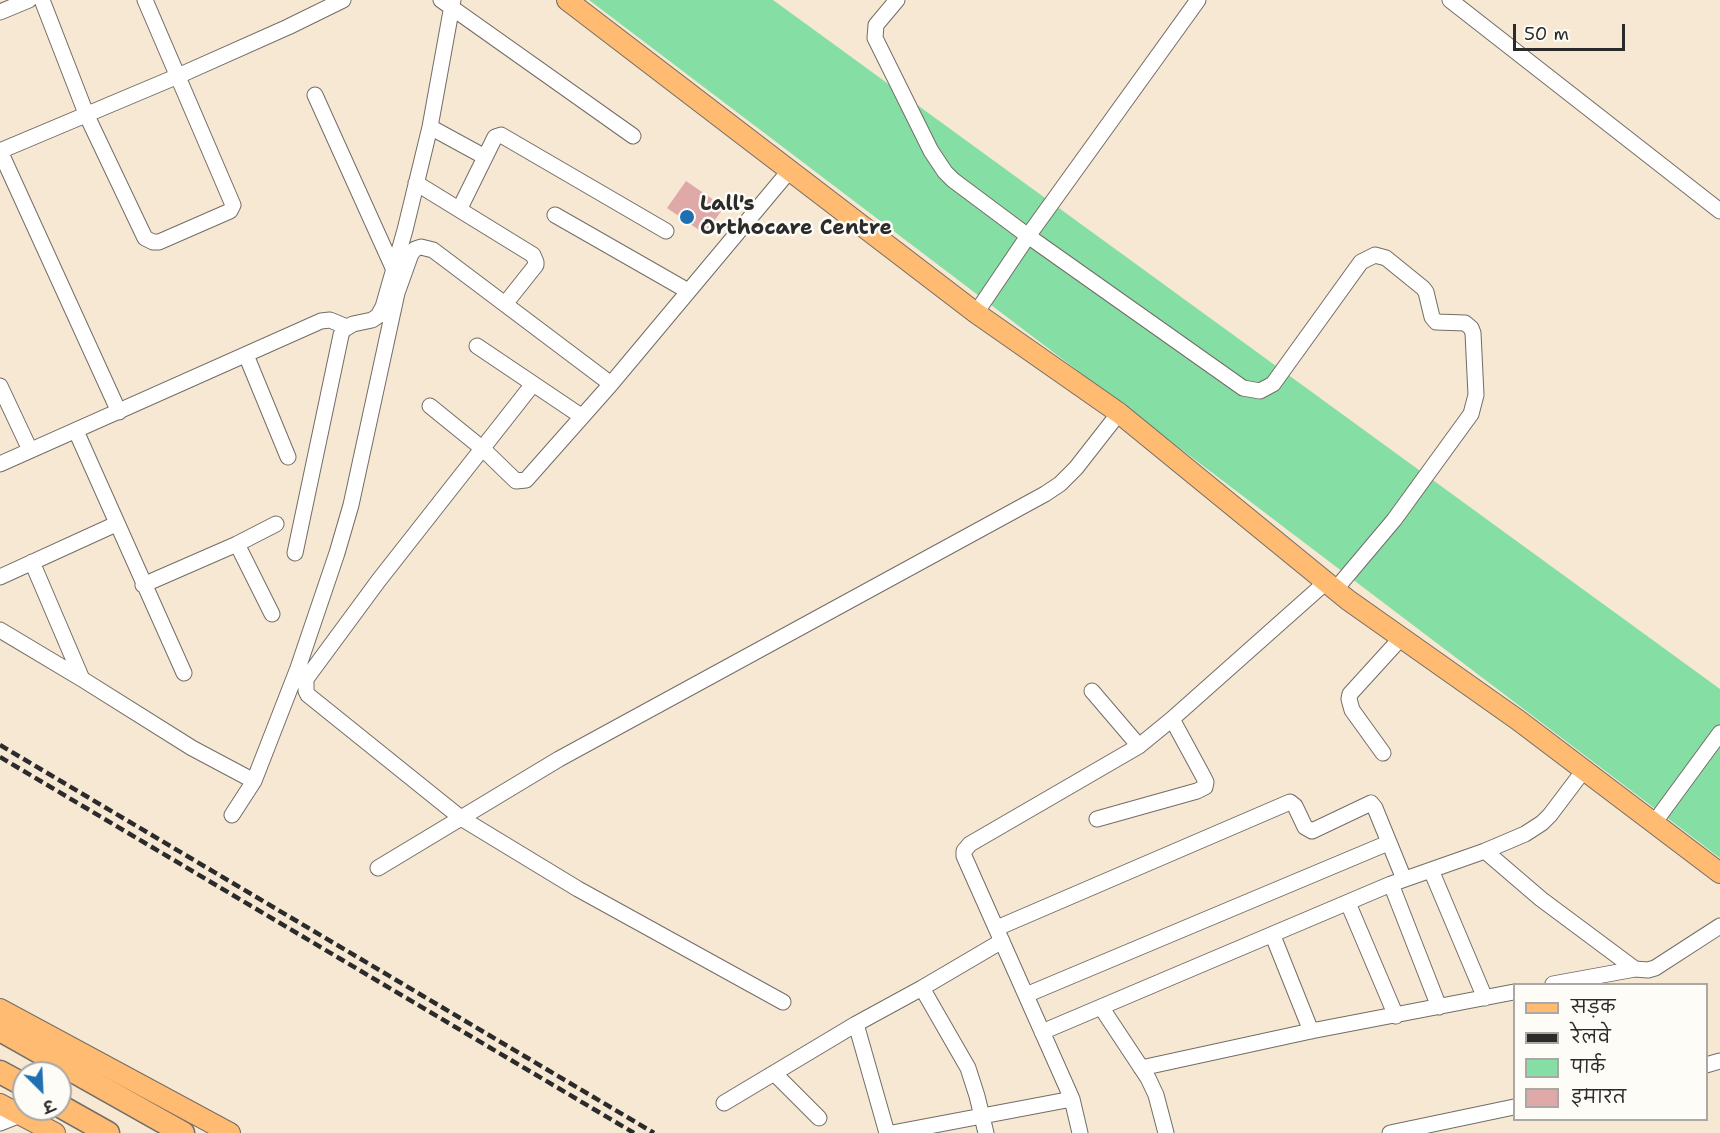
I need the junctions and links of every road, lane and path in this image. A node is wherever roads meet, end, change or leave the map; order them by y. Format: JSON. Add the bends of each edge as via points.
{"nodes":[{"id":1,"x":29,"y":0,"type":"edge"},
{"id":2,"x":42,"y":0,"type":"edge"},
{"id":3,"x":145,"y":0,"type":"edge"},
{"id":4,"x":344,"y":0,"type":"edge"},
{"id":5,"x":567,"y":0,"type":"edge"},
{"id":6,"x":897,"y":0,"type":"edge"},
{"id":7,"x":1198,"y":0,"type":"edge"},
{"id":8,"x":1450,"y":0,"type":"edge"},
{"id":9,"x":449,"y":3,"type":"edge"},
{"id":10,"x":0,"y":12,"type":"edge"},
{"id":11,"x":178,"y":75,"type":"junction"},
{"id":12,"x":315,"y":95,"type":"dead end"},
{"id":13,"x":87,"y":116,"type":"junction"},
{"id":14,"x":430,"y":127,"type":"junction"},
{"id":15,"x":633,"y":136,"type":"dead end"},
{"id":16,"x":0,"y":151,"type":"edge"},
{"id":17,"x":486,"y":157,"type":"junction"},
{"id":18,"x":790,"y":170,"type":"junction"},
{"id":19,"x":416,"y":183,"type":"junction"},
{"id":20,"x":460,"y":208,"type":"junction"},
{"id":21,"x":1720,"y":211,"type":"edge"},
{"id":22,"x":555,"y":215,"type":"dead end"},
{"id":23,"x":666,"y":231,"type":"dead end"},
{"id":24,"x":1028,"y":236,"type":"junction"},
{"id":25,"x":394,"y":270,"type":"junction"},
{"id":26,"x":688,"y":291,"type":"junction"},
{"id":27,"x":505,"y":304,"type":"junction"},
{"id":28,"x":976,"y":313,"type":"junction"},
{"id":29,"x":347,"y":327,"type":"junction"},
{"id":30,"x":477,"y":346,"type":"dead end"},
{"id":31,"x":246,"y":355,"type":"junction"},
{"id":32,"x":533,"y":384,"type":"junction"},
{"id":33,"x":611,"y":384,"type":"junction"},
{"id":34,"x":0,"y":386,"type":"edge"},
{"id":35,"x":430,"y":406,"type":"dead end"},
{"id":36,"x":119,"y":412,"type":"junction"},
{"id":37,"x":1119,"y":413,"type":"junction"},
{"id":38,"x":580,"y":416,"type":"junction"},
{"id":39,"x":76,"y":431,"type":"junction"},
{"id":40,"x":483,"y":449,"type":"junction"},
{"id":41,"x":30,"y":450,"type":"junction"},
{"id":42,"x":288,"y":457,"type":"dead end"},
{"id":43,"x":0,"y":464,"type":"edge"},
{"id":44,"x":117,"y":524,"type":"junction"},
{"id":45,"x":276,"y":524,"type":"dead end"},
{"id":46,"x":237,"y":544,"type":"junction"},
{"id":47,"x":295,"y":553,"type":"dead end"},
{"id":48,"x":32,"y":562,"type":"junction"},
{"id":49,"x":0,"y":577,"type":"edge"},
{"id":50,"x":143,"y":585,"type":"junction"},
{"id":51,"x":1330,"y":586,"type":"junction"},
{"id":52,"x":272,"y":614,"type":"dead end"},
{"id":53,"x":0,"y":630,"type":"edge"},
{"id":54,"x":1401,"y":638,"type":"junction"},
{"id":55,"x":184,"y":673,"type":"dead end"},
{"id":56,"x":82,"y":679,"type":"junction"},
{"id":57,"x":1092,"y":691,"type":"dead end"},
{"id":58,"x":1172,"y":719,"type":"junction"},
{"id":59,"x":1720,"y":733,"type":"edge"},
{"id":60,"x":1139,"y":746,"type":"junction"},
{"id":61,"x":1383,"y":753,"type":"dead end"},
{"id":62,"x":1584,"y":770,"type":"junction"},
{"id":63,"x":254,"y":781,"type":"junction"},
{"id":64,"x":232,"y":815,"type":"dead end"},
{"id":65,"x":461,"y":818,"type":"junction"},
{"id":66,"x":1097,"y":819,"type":"dead end"},
{"id":67,"x":1654,"y":823,"type":"junction"},
{"id":68,"x":1388,"y":843,"type":"junction"},
{"id":69,"x":1485,"y":851,"type":"junction"},
{"id":70,"x":378,"y":868,"type":"dead end"},
{"id":71,"x":1431,"y":870,"type":"junction"},
{"id":72,"x":1720,"y":873,"type":"edge"},
{"id":73,"x":1397,"y":882,"type":"junction"},
{"id":74,"x":1348,"y":903,"type":"junction"},
{"id":75,"x":1720,"y":926,"type":"edge"},
{"id":76,"x":999,"y":935,"type":"junction"},
{"id":77,"x":1273,"y":936,"type":"junction"},
{"id":78,"x":1635,"y":969,"type":"junction"},
{"id":79,"x":1558,"y":983,"type":"edge"},
{"id":80,"x":922,"y":988,"type":"junction"},
{"id":81,"x":1513,"y":992,"type":"edge"},
{"id":82,"x":1026,"y":994,"type":"junction"},
{"id":83,"x":1485,"y":998,"type":"junction"},
{"id":84,"x":783,"y":1002,"type":"dead end"},
{"id":85,"x":1101,"y":1007,"type":"junction"},
{"id":86,"x":1439,"y":1007,"type":"junction"},
{"id":87,"x":0,"y":1009,"type":"edge"},
{"id":88,"x":1396,"y":1016,"type":"junction"},
{"id":89,"x":856,"y":1024,"type":"junction"},
{"id":90,"x":0,"y":1030,"type":"edge"},
{"id":91,"x":1311,"y":1031,"type":"junction"},
{"id":92,"x":1042,"y":1032,"type":"junction"},
{"id":93,"x":1141,"y":1068,"type":"junction"},
{"id":94,"x":774,"y":1073,"type":"junction"},
{"id":95,"x":1072,"y":1099,"type":"junction"},
{"id":96,"x":724,"y":1103,"type":"dead end"},
{"id":97,"x":1513,"y":1107,"type":"edge"},
{"id":98,"x":72,"y":1113,"type":"edge"},
{"id":99,"x":983,"y":1117,"type":"junction"},
{"id":100,"x":819,"y":1118,"type":"dead end"},
{"id":101,"x":32,"y":1121,"type":"edge"},
{"id":102,"x":55,"y":1133,"type":"edge"},
{"id":103,"x":108,"y":1133,"type":"edge"},
{"id":104,"x":183,"y":1133,"type":"edge"},
{"id":105,"x":230,"y":1133,"type":"edge"},
{"id":106,"x":887,"y":1133,"type":"edge"},
{"id":107,"x":892,"y":1133,"type":"edge"},
{"id":108,"x":986,"y":1133,"type":"edge"},
{"id":109,"x":1080,"y":1133,"type":"edge"},
{"id":110,"x":1166,"y":1133,"type":"edge"},
{"id":111,"x":1390,"y":1133,"type":"edge"}],
"edges":[{"from":1,"to":10,"type":"street"},
{"from":2,"to":13,"type":"street"},
{"from":3,"to":11,"type":"street"},
{"from":4,"to":11,"type":"street"},
{"from":5,"to":18,"type":"main road"},
{"from":6,"to":24,"type":"street","via":[[876,25],[875,38],[931,152],[953,180]]},
{"from":7,"to":24,"type":"street"},
{"from":8,"to":21,"type":"street"},
{"from":9,"to":14,"type":"street"},
{"from":9,"to":15,"type":"street"},
{"from":11,"to":13,"type":"street"},
{"from":11,"to":13,"type":"street","via":[[232,200],[230,211],[159,242],[148,241]]},
{"from":12,"to":25,"type":"street"},
{"from":13,"to":16,"type":"street"},
{"from":14,"to":17,"type":"street"},
{"from":14,"to":19,"type":"street"},
{"from":16,"to":36,"type":"street"},
{"from":17,"to":20,"type":"street"},
{"from":17,"to":23,"type":"street","via":[[495,137],[506,137]]},
{"from":18,"to":26,"type":"street"},
{"from":18,"to":28,"type":"main road"},
{"from":19,"to":20,"type":"street"},
{"from":19,"to":25,"type":"street"},
{"from":20,"to":27,"type":"street","via":[[535,259],[536,265]]},
{"from":22,"to":26,"type":"street"},
{"from":24,"to":28,"type":"street"},
{"from":24,"to":51,"type":"street","via":[[1243,388],[1253,391],[1273,384],[1361,262],[1375,255],[1386,258],[1423,288],[1436,322],[1468,324],[1473,333],[1476,395],[1472,414],[1394,520]]},
{"from":25,"to":29,"type":"street","via":[[380,312],[372,320]]},
{"from":26,"to":33,"type":"street"},
{"from":27,"to":33,"type":"street"},
{"from":27,"to":63,"type":"street","via":[[433,250],[421,247],[411,254],[397,293],[337,553]]},
{"from":28,"to":37,"type":"main road"},
{"from":29,"to":31,"type":"street","via":[[326,319]]},
{"from":29,"to":47,"type":"street","via":[[339,343]]},
{"from":30,"to":32,"type":"street"},
{"from":31,"to":36,"type":"street"},
{"from":31,"to":42,"type":"street"},
{"from":32,"to":38,"type":"street"},
{"from":32,"to":40,"type":"street"},
{"from":33,"to":38,"type":"street"},
{"from":34,"to":41,"type":"street"},
{"from":35,"to":40,"type":"street"},
{"from":36,"to":39,"type":"street"},
{"from":37,"to":51,"type":"main road"},
{"from":37,"to":65,"type":"street","via":[[1076,468],[1045,494],[559,759]]},
{"from":38,"to":40,"type":"street","via":[[523,481],[516,481]]},
{"from":39,"to":41,"type":"street"},
{"from":39,"to":44,"type":"street"},
{"from":40,"to":65,"type":"street","via":[[379,580],[305,685],[308,695]]},
{"from":41,"to":43,"type":"street"},
{"from":44,"to":48,"type":"street"},
{"from":44,"to":50,"type":"street"},
{"from":45,"to":46,"type":"street"},
{"from":46,"to":50,"type":"street"},
{"from":46,"to":52,"type":"street"},
{"from":48,"to":49,"type":"street"},
{"from":48,"to":56,"type":"street"},
{"from":50,"to":55,"type":"street"},
{"from":51,"to":54,"type":"main road"},
{"from":51,"to":58,"type":"street"},
{"from":53,"to":56,"type":"street"},
{"from":54,"to":61,"type":"street","via":[[1349,699]]},
{"from":54,"to":62,"type":"main road"},
{"from":56,"to":63,"type":"street","via":[[192,748]]},
{"from":57,"to":60,"type":"street"},
{"from":58,"to":60,"type":"street"},
{"from":58,"to":66,"type":"street","via":[[1206,782],[1205,787]]},
{"from":59,"to":67,"type":"street"},
{"from":60,"to":76,"type":"street","via":[[964,851]]},
{"from":62,"to":67,"type":"main road"},
{"from":62,"to":69,"type":"street","via":[[1542,823]]},
{"from":63,"to":64,"type":"street"},
{"from":65,"to":70,"type":"street"},
{"from":65,"to":84,"type":"street","via":[[578,889]]},
{"from":67,"to":72,"type":"main road"},
{"from":68,"to":73,"type":"street"},
{"from":68,"to":76,"type":"street","via":[[1371,803],[1312,831],[1305,827],[1290,802]]},
{"from":68,"to":82,"type":"street"},
{"from":69,"to":71,"type":"street"},
{"from":69,"to":78,"type":"street","via":[[1540,899]]},
{"from":71,"to":73,"type":"street"},
{"from":71,"to":83,"type":"street"},
{"from":73,"to":74,"type":"street"},
{"from":73,"to":86,"type":"street"},
{"from":74,"to":77,"type":"street"},
{"from":74,"to":88,"type":"street"},
{"from":75,"to":78,"type":"street","via":[[1655,968]]},
{"from":76,"to":80,"type":"street"},
{"from":76,"to":82,"type":"street"},
{"from":77,"to":85,"type":"street"},
{"from":77,"to":91,"type":"street"},
{"from":78,"to":79,"type":"street"},
{"from":80,"to":89,"type":"street"},
{"from":80,"to":99,"type":"street","via":[[968,1068]]},
{"from":81,"to":83,"type":"street"},
{"from":82,"to":92,"type":"street"},
{"from":83,"to":86,"type":"street"},
{"from":85,"to":92,"type":"street"},
{"from":85,"to":93,"type":"street"},
{"from":86,"to":88,"type":"street"},
{"from":87,"to":105,"type":"main road"},
{"from":88,"to":91,"type":"street"},
{"from":89,"to":94,"type":"street"},
{"from":89,"to":106,"type":"street"},
{"from":90,"to":104,"type":"highway"},
{"from":91,"to":93,"type":"street"},
{"from":92,"to":95,"type":"street"},
{"from":93,"to":110,"type":"street","via":[[1156,1095]]},
{"from":94,"to":96,"type":"street"},
{"from":94,"to":100,"type":"street"},
{"from":95,"to":99,"type":"street"},
{"from":95,"to":109,"type":"street"},
{"from":97,"to":111,"type":"street"},
{"from":98,"to":103,"type":"highway"},
{"from":99,"to":107,"type":"street"},
{"from":99,"to":108,"type":"street"},
{"from":101,"to":102,"type":"main road"}]}
